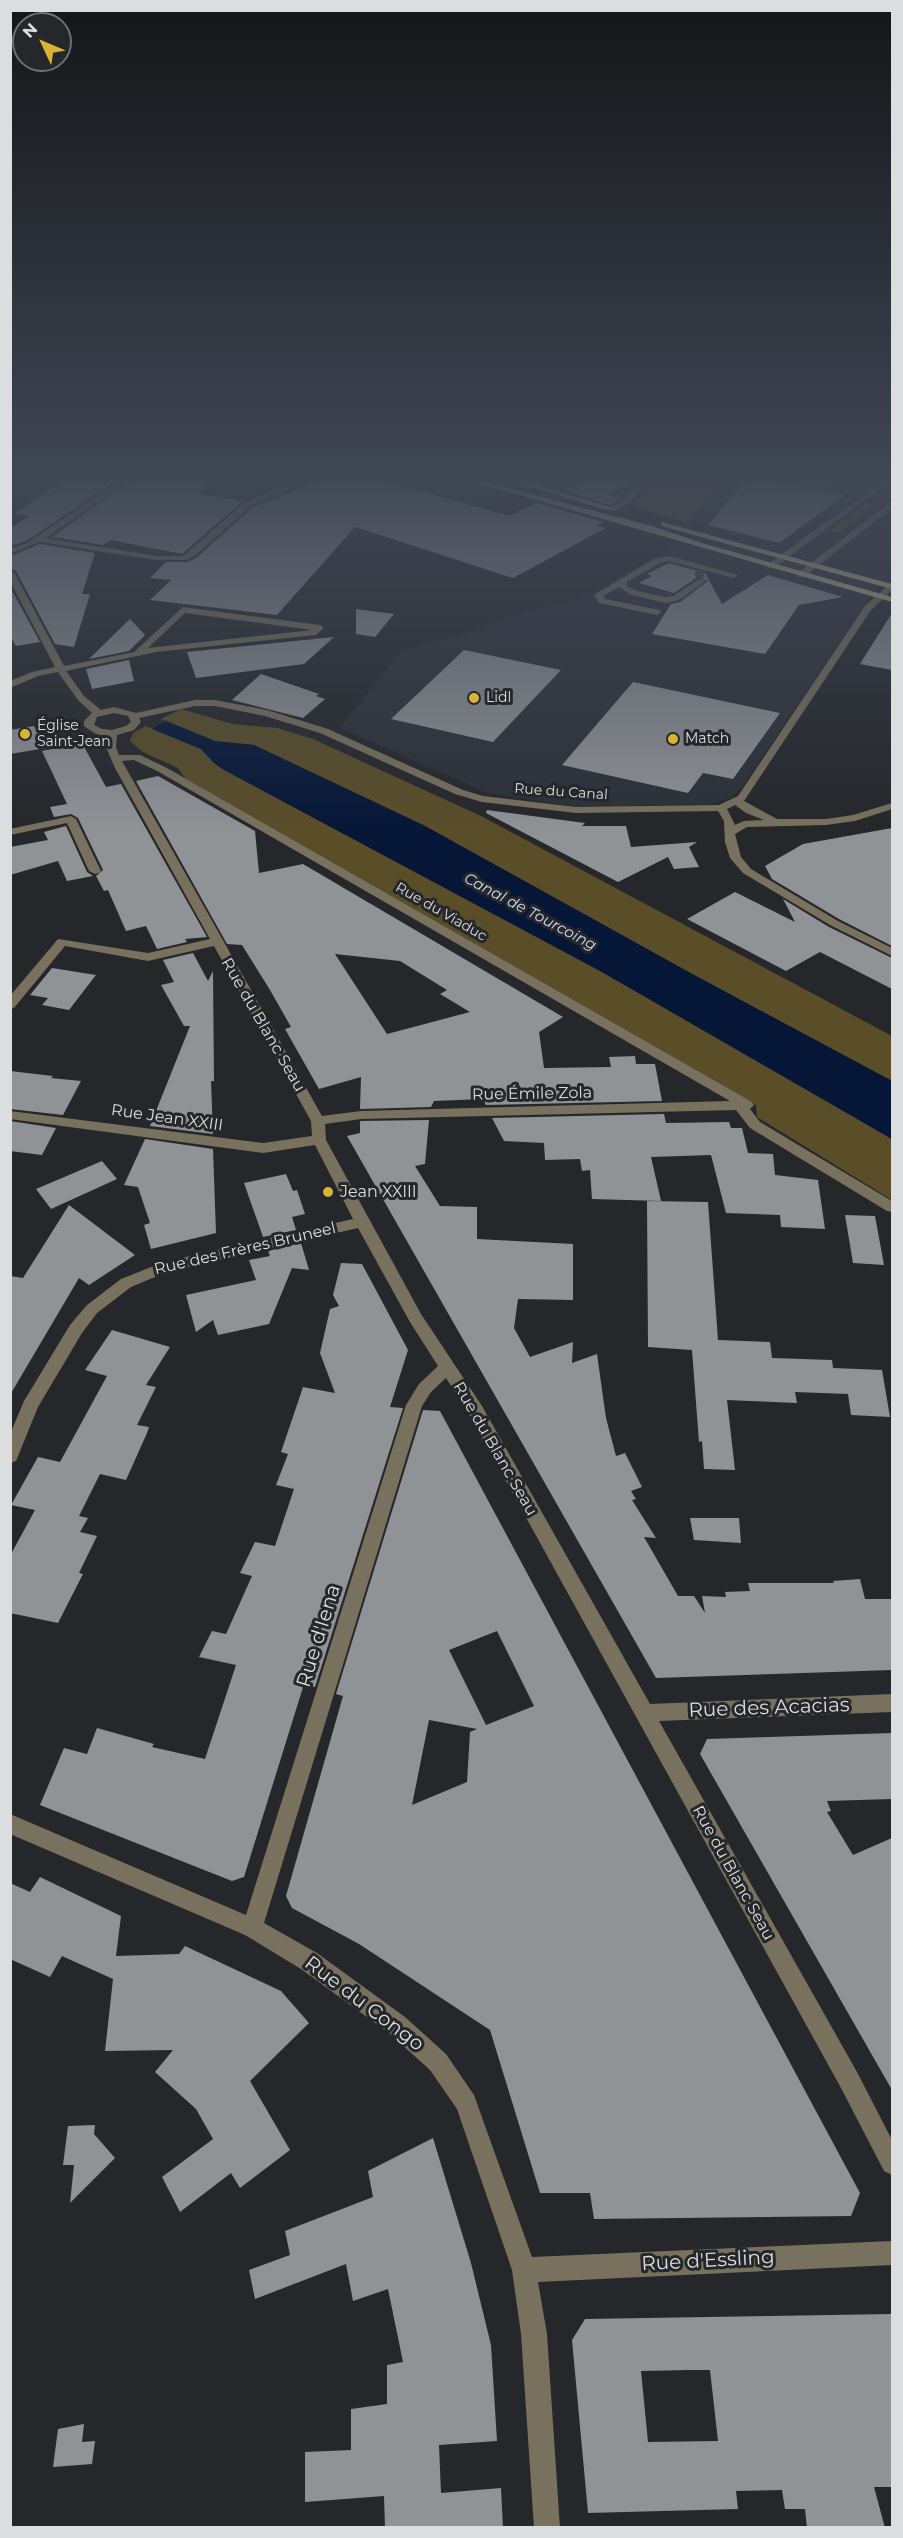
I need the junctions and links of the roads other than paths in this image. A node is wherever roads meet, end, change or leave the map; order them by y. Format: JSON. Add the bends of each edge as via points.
{"nodes":[{"id":1,"x":24,"y":598,"type":"edge"},
{"id":2,"x":600,"y":598,"type":"edge"},
{"id":3,"x":659,"y":598,"type":"edge"},
{"id":4,"x":674,"y":598,"type":"edge"},
{"id":5,"x":876,"y":598,"type":"edge"},
{"id":6,"x":657,"y":612,"type":"dead end"},
{"id":7,"x":267,"y":620,"type":"junction"},
{"id":8,"x":252,"y":638,"type":"junction"},
{"id":9,"x":138,"y":653,"type":"junction"},
{"id":10,"x":61,"y":669,"type":"junction"},
{"id":11,"x":10,"y":685,"type":"edge"},
{"id":12,"x":98,"y":713,"type":"junction"},
{"id":13,"x":135,"y":716,"type":"junction"},
{"id":14,"x":112,"y":733,"type":"junction"},
{"id":15,"x":116,"y":758,"type":"junction"},
{"id":16,"x":738,"y":802,"type":"junction"},
{"id":17,"x":892,"y":806,"type":"edge"},
{"id":18,"x":721,"y":808,"type":"junction"},
{"id":19,"x":790,"y":822,"type":"junction"},
{"id":20,"x":10,"y":832,"type":"edge"},
{"id":21,"x":730,"y":832,"type":"junction"},
{"id":22,"x":95,"y":871,"type":"dead end"},
{"id":23,"x":215,"y":942,"type":"junction"},
{"id":24,"x":892,"y":952,"type":"edge"},
{"id":25,"x":10,"y":1005,"type":"edge"},
{"id":26,"x":744,"y":1105,"type":"junction"},
{"id":27,"x":10,"y":1115,"type":"edge"},
{"id":28,"x":318,"y":1121,"type":"junction"},
{"id":29,"x":319,"y":1140,"type":"junction"},
{"id":30,"x":892,"y":1207,"type":"edge"},
{"id":31,"x":362,"y":1222,"type":"junction"},
{"id":32,"x":447,"y":1368,"type":"junction"},
{"id":33,"x":10,"y":1456,"type":"edge"},
{"id":34,"x":892,"y":1703,"type":"edge"},
{"id":35,"x":645,"y":1713,"type":"junction"},
{"id":36,"x":10,"y":1824,"type":"edge"},
{"id":37,"x":252,"y":1928,"type":"junction"},
{"id":38,"x":892,"y":2163,"type":"edge"},
{"id":39,"x":892,"y":2253,"type":"edge"},
{"id":40,"x":524,"y":2270,"type":"junction"},
{"id":41,"x":547,"y":2528,"type":"edge"}],
"edges":[{"from":1,"to":10,"type":"street"},
{"from":2,"to":6,"type":"street"},
{"from":3,"to":4,"type":"street"},
{"from":5,"to":16,"type":"street"},
{"from":7,"to":8,"type":"street"},
{"from":7,"to":8,"type":"street","via":[[320,627],[316,632]]},
{"from":7,"to":9,"type":"street","via":[[183,610]]},
{"from":8,"to":9,"type":"street"},
{"from":9,"to":10,"type":"street"},
{"from":10,"to":11,"type":"street","via":[[35,674]]},
{"from":10,"to":12,"type":"street","via":[[74,690]]},
{"from":12,"to":13,"type":"street","via":[[119,710]]},
{"from":12,"to":14,"type":"street","via":[[88,721],[89,726],[95,731]]},
{"from":13,"to":14,"type":"street","via":[[134,725]]},
{"from":13,"to":18,"type":"street","name":"Rue du Canal","via":[[195,702],[267,713],[324,731],[482,799],[576,810]]},
{"from":14,"to":15,"type":"street","name":"Rue du Blanc Seau","via":[[111,747]]},
{"from":15,"to":23,"type":"street","name":"Rue du Blanc Seau"},
{"from":15,"to":26,"type":"street","name":"Rue du Viaduc","via":[[136,757],[163,770]]},
{"from":16,"to":18,"type":"street","name":"Rue du Canal"},
{"from":16,"to":19,"type":"street","via":[[767,818]]},
{"from":17,"to":19,"type":"street","via":[[855,818]]},
{"from":18,"to":21,"type":"street"},
{"from":19,"to":21,"type":"street","via":[[744,824]]},
{"from":20,"to":22,"type":"street","via":[[70,819]]},
{"from":21,"to":24,"type":"street","via":[[736,858],[753,876]]},
{"from":23,"to":25,"type":"street","via":[[148,957],[62,942]]},
{"from":23,"to":28,"type":"street","name":"Rue du Blanc Seau"},
{"from":26,"to":28,"type":"street","name":"Rue Émile Zola","via":[[361,1115]]},
{"from":26,"to":30,"type":"street","name":"Rue du Viaduc","via":[[755,1125]]},
{"from":27,"to":29,"type":"street","name":"Rue Jean XXIII","via":[[263,1148]]},
{"from":28,"to":29,"type":"street","name":"Rue du Blanc Seau"},
{"from":29,"to":31,"type":"street","name":"Rue du Blanc Seau"},
{"from":31,"to":32,"type":"street","name":"Rue du Blanc Seau"},
{"from":31,"to":33,"type":"street","name":"Rue des Frères Bruneel","via":[[164,1267],[126,1283],[92,1309],[76,1329],[30,1406]]},
{"from":32,"to":35,"type":"street","name":"Rue du Blanc Seau","via":[[476,1411]]},
{"from":32,"to":37,"type":"street","name":"Rue d'Iena","via":[[425,1388],[414,1405]]},
{"from":34,"to":35,"type":"street","name":"Rue des Acacias"},
{"from":35,"to":38,"type":"street","name":"Rue du Blanc Seau"},
{"from":36,"to":37,"type":"street","name":"Rue du Congo"},
{"from":37,"to":40,"type":"street","name":"Rue du Congo","via":[[309,1961],[397,2025],[438,2062],[466,2103]]},
{"from":39,"to":40,"type":"street","name":"Rue d'Essling"},
{"from":40,"to":41,"type":"street","name":"Rue du Congo","via":[[534,2334]]}]}
